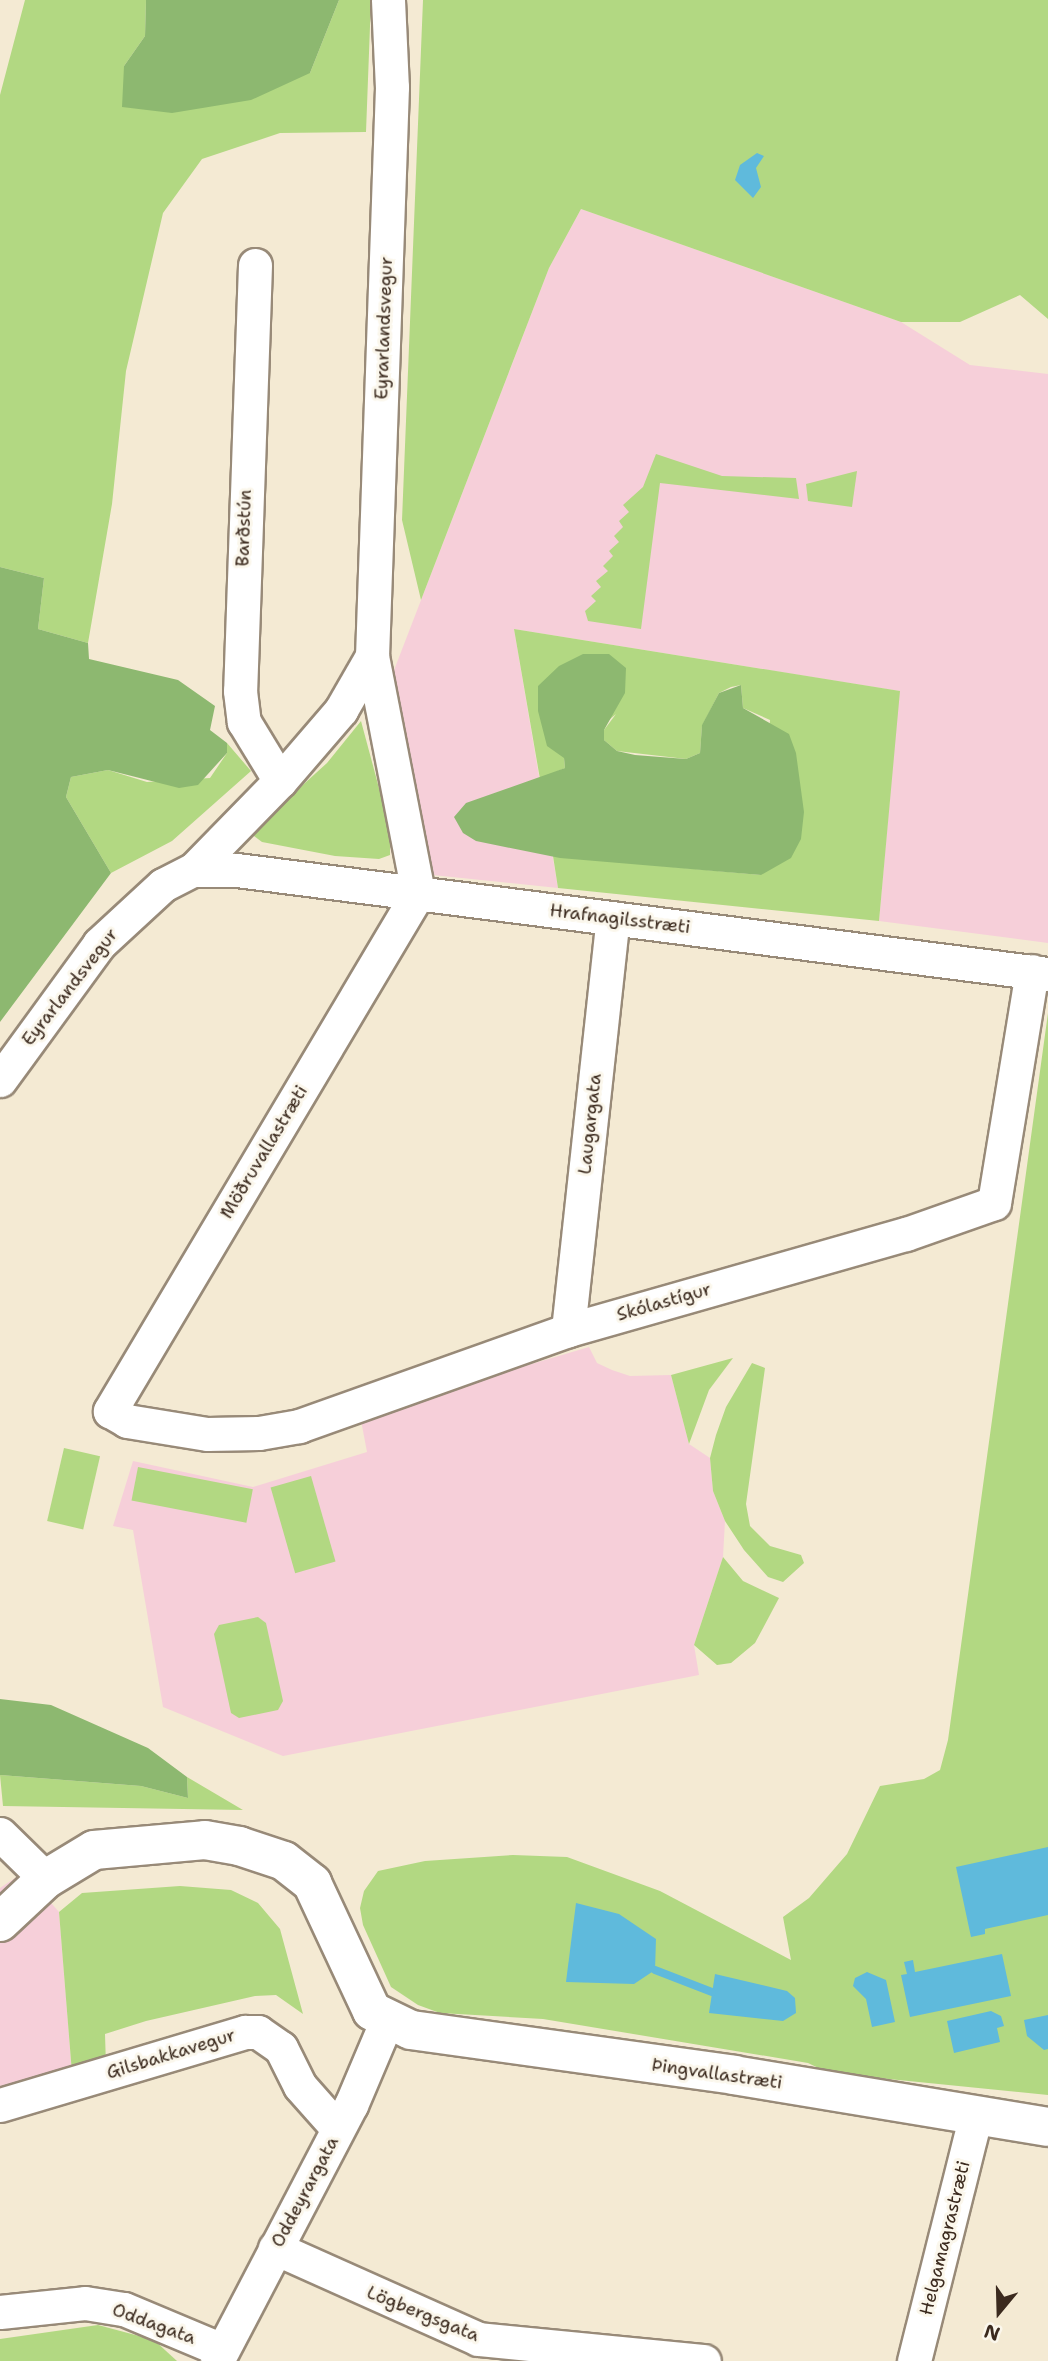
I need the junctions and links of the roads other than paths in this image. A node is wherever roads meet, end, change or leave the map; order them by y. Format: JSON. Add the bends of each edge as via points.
{"nodes":[{"id":1,"x":388,"y":0,"type":"edge"},
{"id":2,"x":255,"y":264,"type":"dead end"},
{"id":3,"x":372,"y":656,"type":"junction"},
{"id":4,"x":280,"y":781,"type":"junction"},
{"id":5,"x":192,"y":870,"type":"junction"},
{"id":6,"x":418,"y":893,"type":"junction"},
{"id":7,"x":613,"y":918,"type":"junction"},
{"id":8,"x":1040,"y":973,"type":"edge"},
{"id":9,"x":0,"y":1080,"type":"edge"},
{"id":10,"x":568,"y":1330,"type":"junction"},
{"id":11,"x":110,"y":1411,"type":"joint"},
{"id":12,"x":0,"y":1834,"type":"edge"},
{"id":13,"x":46,"y":1879,"type":"junction"},
{"id":14,"x":0,"y":1922,"type":"edge"},
{"id":15,"x":387,"y":2020,"type":"junction"},
{"id":16,"x":0,"y":2105,"type":"edge"},
{"id":17,"x":976,"y":2115,"type":"junction"},
{"id":18,"x":1048,"y":2127,"type":"edge"},
{"id":19,"x":338,"y":2129,"type":"junction"},
{"id":20,"x":275,"y":2248,"type":"junction"},
{"id":21,"x":0,"y":2312,"type":"edge"},
{"id":22,"x":475,"y":2350,"type":"edge"},
{"id":23,"x":220,"y":2355,"type":"edge"},
{"id":24,"x":696,"y":2361,"type":"edge"},
{"id":25,"x":914,"y":2361,"type":"edge"}],
"edges":[{"from":1,"to":3,"type":"street","name":"Eyrarlandsvegur","via":[[391,87]]},
{"from":2,"to":4,"type":"street","name":"Barðstún","via":[[240,691],[244,722]]},
{"from":3,"to":4,"type":"street","name":"Eyrarlandsvegur","via":[[341,710]]},
{"from":3,"to":6,"type":"street","name":"Eyrarlandsvegur"},
{"from":4,"to":5,"type":"street","name":"Eyrarlandsvegur"},
{"from":5,"to":6,"type":"street","name":"Hrafnagilsstræti","via":[[237,870]]},
{"from":5,"to":9,"type":"street","name":"Eyrarlandsvegur","via":[[163,885],[106,936]]},
{"from":6,"to":7,"type":"street","name":"Hrafnagilsstræti"},
{"from":6,"to":11,"type":"street","name":"Möðruvallastræti"},
{"from":7,"to":8,"type":"street","name":"Hrafnagilsstræti"},
{"from":7,"to":10,"type":"street","name":"Laugargata"},
{"from":8,"to":10,"type":"street","name":"Skólastígur","via":[[994,1203],[906,1234]]},
{"from":10,"to":11,"type":"street","name":"Skólastígur","via":[[299,1426],[259,1433],[206,1434],[127,1421]]},
{"from":12,"to":13,"type":"street"},
{"from":13,"to":14,"type":"main road"},
{"from":13,"to":15,"type":"main road","via":[[94,1850],[118,1845],[205,1840],[284,1861],[312,1883],[333,1918],[372,2011]]},
{"from":15,"to":17,"type":"main road","name":"Þingvallastræti","via":[[458,2039],[734,2075]]},
{"from":15,"to":19,"type":"street","name":"Oddeyrargata"},
{"from":16,"to":19,"type":"street","name":"Gilsbakkavegur","via":[[245,2032],[258,2032],[281,2048],[300,2086]]},
{"from":17,"to":18,"type":"main road","name":"Þingvallastræti"},
{"from":17,"to":25,"type":"street","name":"Helgamagrastræti"},
{"from":19,"to":20,"type":"street","name":"Oddeyrargata"},
{"from":20,"to":22,"type":"street","name":"Lögbergsgata"},
{"from":20,"to":23,"type":"street","name":"Oddeyrargata"},
{"from":21,"to":23,"type":"street","name":"Oddagata","via":[[85,2302],[124,2309]]},
{"from":22,"to":24,"type":"street","name":"Lögbergsgata"}]}
